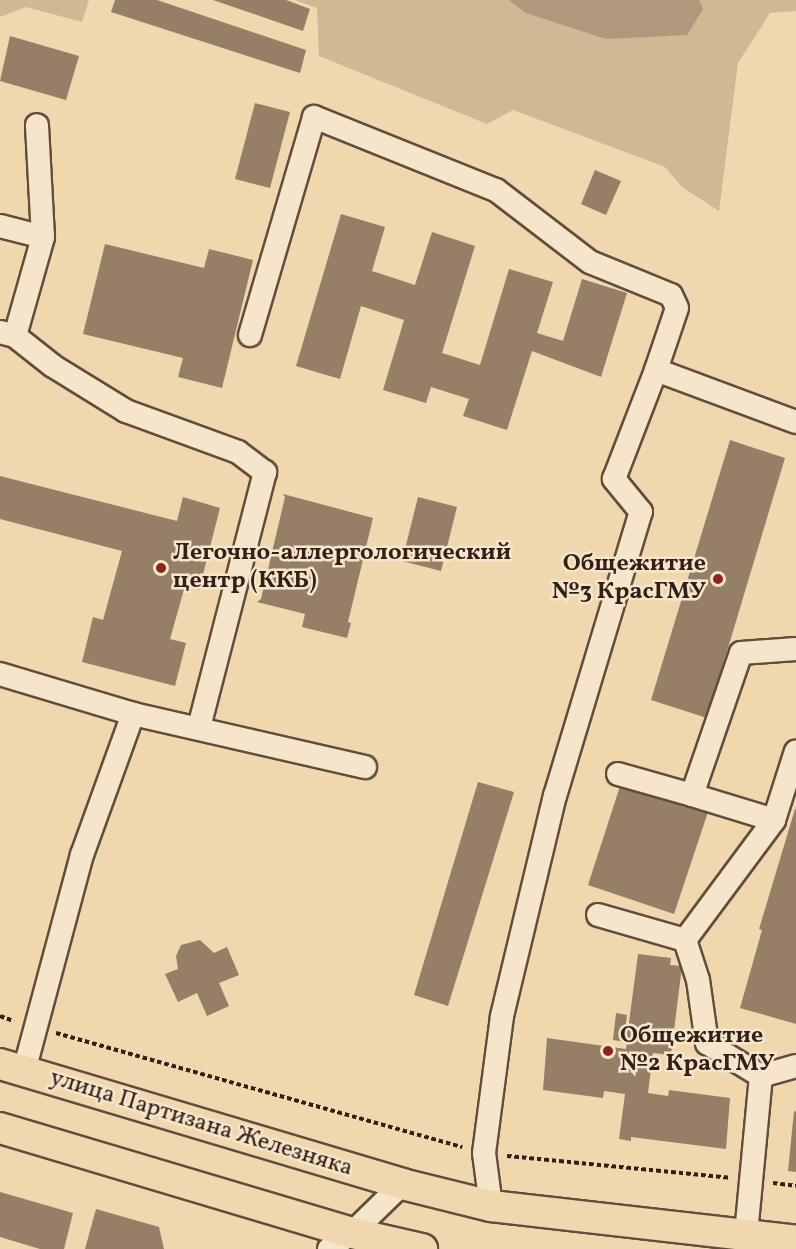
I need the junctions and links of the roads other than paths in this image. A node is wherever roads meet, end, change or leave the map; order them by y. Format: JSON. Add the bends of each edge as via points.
{"nodes":[{"id":1,"x":37,"y":125,"type":"dead end"},
{"id":2,"x":0,"y":226,"type":"edge"},
{"id":3,"x":43,"y":237,"type":"junction"},
{"id":4,"x":8,"y":334,"type":"edge"},
{"id":5,"x":250,"y":335,"type":"dead end"},
{"id":6,"x":656,"y":370,"type":"junction"},
{"id":7,"x":796,"y":422,"type":"edge"},
{"id":8,"x":796,"y":649,"type":"edge"},
{"id":9,"x":0,"y":674,"type":"edge"},
{"id":10,"x":133,"y":714,"type":"junction"},
{"id":11,"x":199,"y":728,"type":"junction"},
{"id":12,"x":796,"y":751,"type":"edge"},
{"id":13,"x":365,"y":767,"type":"dead end"},
{"id":14,"x":618,"y":774,"type":"dead end"},
{"id":15,"x":692,"y":795,"type":"junction"},
{"id":16,"x":774,"y":820,"type":"junction"},
{"id":17,"x":598,"y":915,"type":"dead end"},
{"id":18,"x":685,"y":940,"type":"junction"},
{"id":19,"x":796,"y":1066,"type":"edge"},
{"id":20,"x":12,"y":1068,"type":"edge"},
{"id":21,"x":761,"y":1076,"type":"junction"},
{"id":22,"x":0,"y":1128,"type":"edge"},
{"id":23,"x":402,"y":1184,"type":"junction"},
{"id":24,"x":491,"y":1206,"type":"junction"},
{"id":25,"x":746,"y":1234,"type":"junction"},
{"id":26,"x":341,"y":1241,"type":"edge"},
{"id":27,"x":796,"y":1241,"type":"edge"},
{"id":28,"x":422,"y":1249,"type":"edge"}],
"edges":[{"from":1,"to":3,"type":"street"},
{"from":2,"to":3,"type":"street"},
{"from":3,"to":4,"type":"street"},
{"from":4,"to":11,"type":"street","via":[[126,411],[238,452],[265,472]]},
{"from":5,"to":6,"type":"street","via":[[314,117],[496,190],[590,262],[671,296],[677,308]]},
{"from":6,"to":7,"type":"street"},
{"from":6,"to":24,"type":"street","via":[[614,479],[641,512],[555,796],[502,1016],[484,1154]]},
{"from":8,"to":15,"type":"street","via":[[741,653]]},
{"from":9,"to":10,"type":"street"},
{"from":10,"to":11,"type":"street"},
{"from":10,"to":20,"type":"street","via":[[82,855],[35,1027]]},
{"from":11,"to":13,"type":"street"},
{"from":12,"to":16,"type":"street"},
{"from":14,"to":15,"type":"street"},
{"from":15,"to":16,"type":"street"},
{"from":16,"to":18,"type":"street"},
{"from":17,"to":18,"type":"street"},
{"from":18,"to":21,"type":"street","via":[[698,980],[707,1043]]},
{"from":19,"to":21,"type":"street"},
{"from":20,"to":23,"type":"main road","name":"улица Партизана Железняка"},
{"from":21,"to":25,"type":"street"},
{"from":22,"to":26,"type":"main road"},
{"from":23,"to":24,"type":"main road","name":"улица Партизана Железняка"},
{"from":23,"to":26,"type":"street"},
{"from":24,"to":25,"type":"main road","name":"улица Партизана Железняка"},
{"from":25,"to":27,"type":"main road","name":"улица Партизана Железняка"},
{"from":26,"to":28,"type":"main road"}]}
